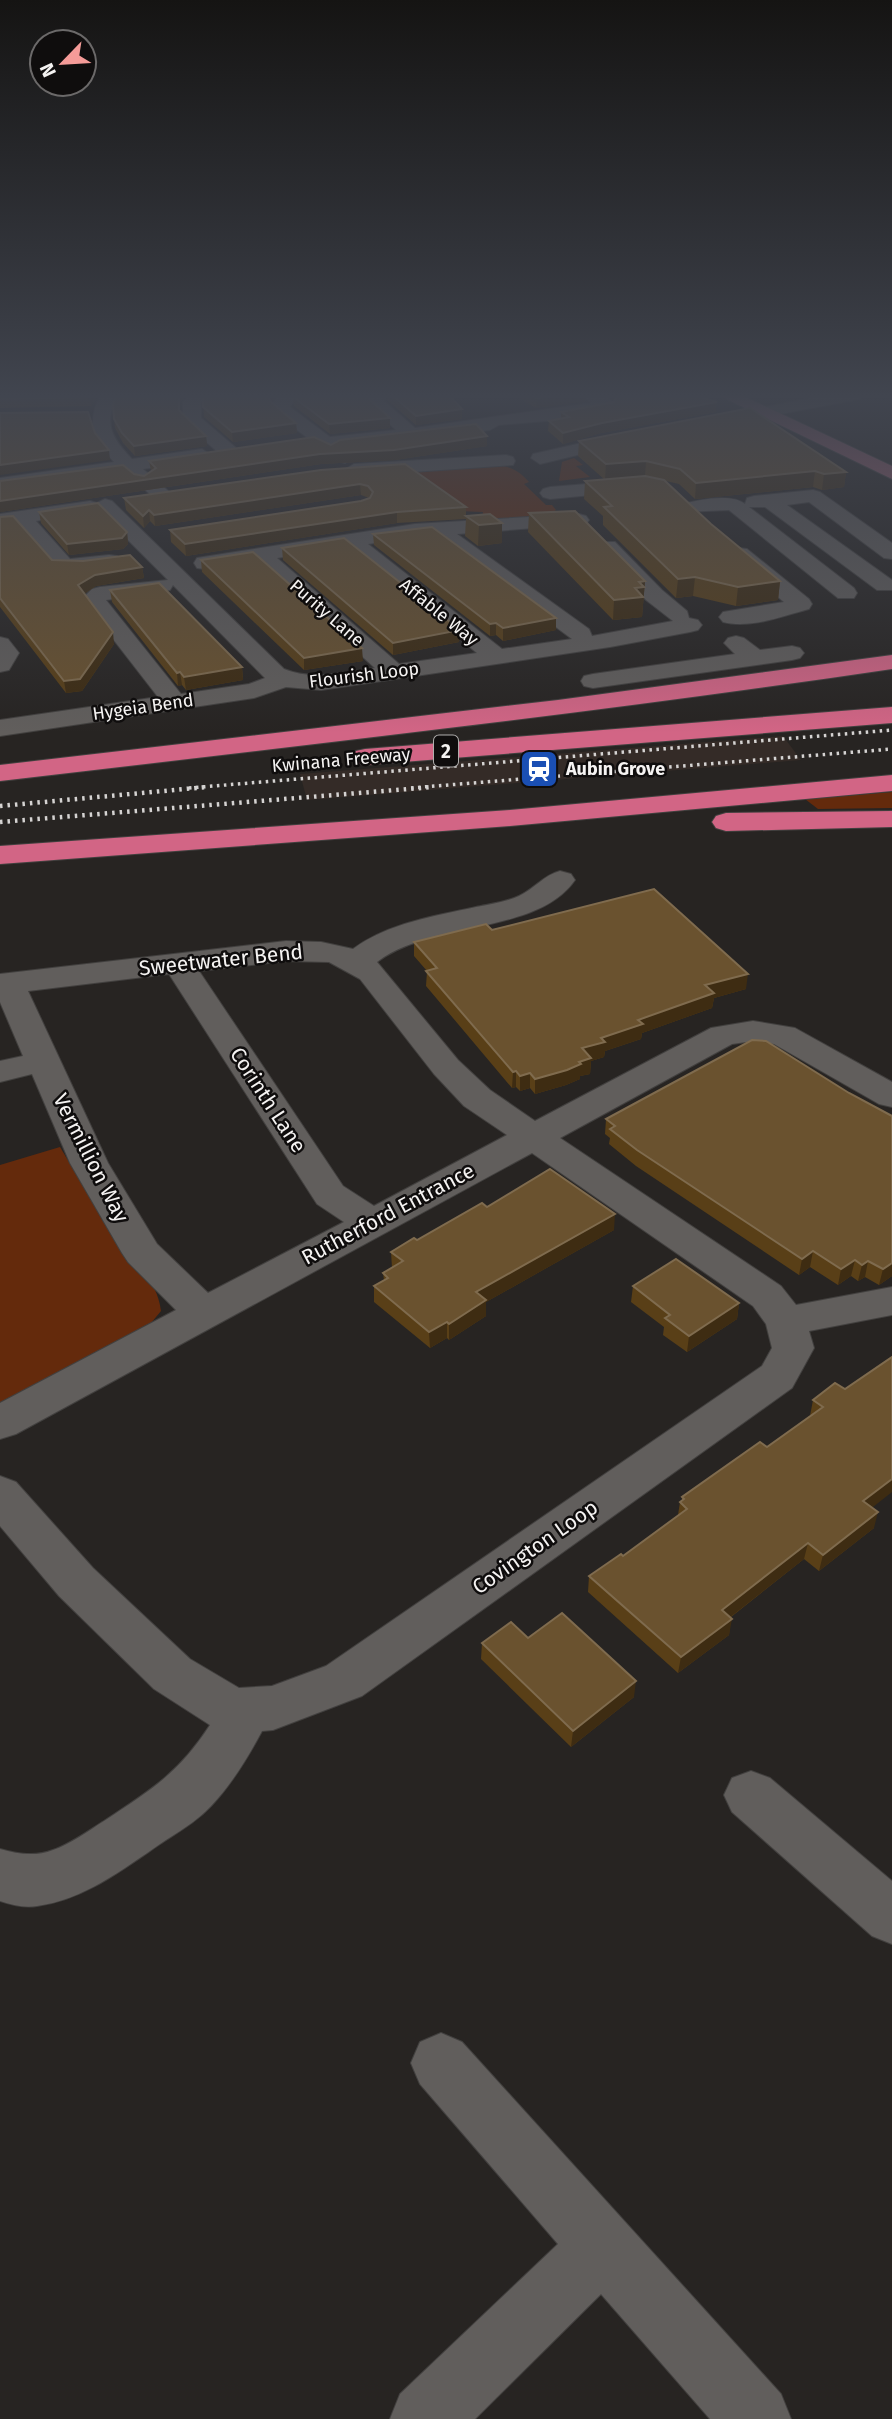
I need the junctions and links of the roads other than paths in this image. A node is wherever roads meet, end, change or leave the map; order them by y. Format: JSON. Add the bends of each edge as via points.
{"nodes":[{"id":1,"x":92,"y":507,"type":"edge"},
{"id":2,"x":128,"y":507,"type":"edge"},
{"id":3,"x":566,"y":507,"type":"edge"},
{"id":4,"x":689,"y":507,"type":"edge"},
{"id":5,"x":737,"y":507,"type":"edge"},
{"id":6,"x":778,"y":507,"type":"edge"},
{"id":7,"x":828,"y":507,"type":"edge"},
{"id":8,"x":379,"y":518,"type":"edge"},
{"id":9,"x":10,"y":519,"type":"edge"},
{"id":10,"x":582,"y":520,"type":"junction"},
{"id":11,"x":436,"y":528,"type":"junction"},
{"id":12,"x":397,"y":532,"type":"junction"},
{"id":13,"x":168,"y":533,"type":"dead end"},
{"id":14,"x":349,"y":539,"type":"junction"},
{"id":15,"x":892,"y":553,"type":"edge"},
{"id":16,"x":260,"y":554,"type":"junction"},
{"id":17,"x":162,"y":561,"type":"junction"},
{"id":18,"x":889,"y":584,"type":"edge"},
{"id":19,"x":846,"y":593,"type":"junction"},
{"id":20,"x":801,"y":604,"type":"junction"},
{"id":21,"x":704,"y":617,"type":"junction"},
{"id":22,"x":581,"y":634,"type":"dead end"},
{"id":23,"x":0,"y":644,"type":"edge"},
{"id":24,"x":792,"y":653,"type":"dead end"},
{"id":25,"x":497,"y":657,"type":"junction"},
{"id":26,"x":755,"y":658,"type":"junction"},
{"id":27,"x":892,"y":662,"type":"edge"},
{"id":28,"x":0,"y":665,"type":"edge"},
{"id":29,"x":394,"y":672,"type":"junction"},
{"id":30,"x":284,"y":679,"type":"junction"},
{"id":31,"x":593,"y":681,"type":"dead end"},
{"id":32,"x":175,"y":702,"type":"junction"},
{"id":33,"x":892,"y":715,"type":"edge"},
{"id":34,"x":0,"y":728,"type":"edge"},
{"id":35,"x":0,"y":774,"type":"edge"},
{"id":36,"x":892,"y":783,"type":"edge"},
{"id":37,"x":0,"y":788,"type":"edge"},
{"id":38,"x":892,"y":819,"type":"edge"},
{"id":39,"x":0,"y":855,"type":"edge"},
{"id":40,"x":0,"y":875,"type":"edge"},
{"id":41,"x":560,"y":880,"type":"dead end"},
{"id":42,"x":357,"y":962,"type":"junction"},
{"id":43,"x":178,"y":964,"type":"junction"},
{"id":44,"x":4,"y":984,"type":"edge"},
{"id":45,"x":43,"y":1061,"type":"junction"},
{"id":46,"x":0,"y":1072,"type":"edge"},
{"id":47,"x":892,"y":1096,"type":"edge"},
{"id":48,"x":533,"y":1139,"type":"junction"},
{"id":49,"x":371,"y":1222,"type":"junction"},
{"id":50,"x":892,"y":1301,"type":"edge"},
{"id":51,"x":204,"y":1312,"type":"junction"},
{"id":52,"x":786,"y":1321,"type":"junction"},
{"id":53,"x":0,"y":1423,"type":"edge"},
{"id":54,"x":0,"y":1494,"type":"edge"},
{"id":55,"x":247,"y":1710,"type":"junction"},
{"id":56,"x":751,"y":1795,"type":"dead end"},
{"id":57,"x":0,"y":1875,"type":"edge"},
{"id":58,"x":892,"y":1917,"type":"edge"},
{"id":59,"x":441,"y":2063,"type":"dead end"},
{"id":60,"x":602,"y":2247,"type":"junction"},
{"id":61,"x":425,"y":2419,"type":"edge"},
{"id":62,"x":756,"y":2419,"type":"edge"}],
"edges":[{"from":1,"to":9,"type":"street"},
{"from":2,"to":17,"type":"street","name":"Flourish Loop"},
{"from":3,"to":10,"type":"street"},
{"from":4,"to":20,"type":"street"},
{"from":5,"to":19,"type":"street"},
{"from":6,"to":18,"type":"street"},
{"from":7,"to":15,"type":"street"},
{"from":8,"to":12,"type":"street"},
{"from":9,"to":17,"type":"street","via":[[62,564]]},
{"from":10,"to":11,"type":"street"},
{"from":10,"to":21,"type":"street","via":[[654,596]]},
{"from":11,"to":12,"type":"street"},
{"from":11,"to":22,"type":"street"},
{"from":12,"to":14,"type":"street"},
{"from":13,"to":17,"type":"street"},
{"from":14,"to":16,"type":"street"},
{"from":14,"to":25,"type":"street","name":"Affable Way"},
{"from":16,"to":17,"type":"street"},
{"from":16,"to":29,"type":"street","name":"Purity Lane"},
{"from":17,"to":30,"type":"street","name":"Flourish Loop"},
{"from":17,"to":32,"type":"street","via":[[93,597]]},
{"from":18,"to":19,"type":"street","name":"Flourish Loop"},
{"from":19,"to":20,"type":"street","name":"Flourish Loop"},
{"from":20,"to":21,"type":"street","name":"Flourish Loop","via":[[774,612]]},
{"from":21,"to":25,"type":"street","name":"Flourish Loop","via":[[654,634]]},
{"from":21,"to":26,"type":"street"},
{"from":23,"to":28,"type":"street","via":[[7,653]]},
{"from":24,"to":26,"type":"street"},
{"from":25,"to":29,"type":"street","name":"Flourish Loop"},
{"from":26,"to":31,"type":"street"},
{"from":27,"to":35,"type":"highway","number":"2","via":[[480,719]]},
{"from":29,"to":30,"type":"street","name":"Flourish Loop","via":[[314,683]]},
{"from":30,"to":32,"type":"street","name":"Hygeia Bend","via":[[254,691]]},
{"from":32,"to":34,"type":"street","name":"Hygeia Bend"},
{"from":33,"to":37,"type":"highway","name":"Kwinana Freeway","number":"2"},
{"from":36,"to":39,"type":"highway","via":[[510,818]]},
{"from":38,"to":40,"type":"highway","via":[[558,827]]},
{"from":41,"to":42,"type":"street","via":[[529,902],[393,939]]},
{"from":42,"to":43,"type":"street","name":"Sweetwater Bend","via":[[327,950]]},
{"from":42,"to":48,"type":"street","name":"Sweetwater Bend","via":[[371,972],[446,1067],[477,1098]]},
{"from":43,"to":44,"type":"street","name":"Sweetwater Bend"},
{"from":43,"to":49,"type":"street","name":"Corinth Lane","via":[[330,1195]]},
{"from":44,"to":45,"type":"street","name":"Vermillion Way"},
{"from":45,"to":46,"type":"street"},
{"from":45,"to":51,"type":"street","name":"Vermillion Way","via":[[89,1163],[142,1253]]},
{"from":47,"to":48,"type":"street","name":"Rutherford Entrance","via":[[783,1035],[753,1031],[723,1035]]},
{"from":48,"to":49,"type":"street","name":"Rutherford Entrance"},
{"from":48,"to":52,"type":"street","via":[[727,1267],[767,1296]]},
{"from":49,"to":51,"type":"street","name":"Rutherford Entrance"},
{"from":50,"to":52,"type":"street"},
{"from":51,"to":53,"type":"street","name":"Rutherford Entrance"},
{"from":52,"to":55,"type":"street","name":"Covington Loop","via":[[793,1348],[777,1377],[344,1681],[273,1708]]},
{"from":54,"to":55,"type":"street","name":"Covington Loop","via":[[76,1582],[172,1674],[232,1711]]},
{"from":55,"to":57,"type":"street","via":[[226,1747],[181,1800],[78,1868],[32,1881]]},
{"from":56,"to":58,"type":"street"},
{"from":59,"to":60,"type":"street"},
{"from":60,"to":61,"type":"street"},
{"from":60,"to":62,"type":"street"}]}
